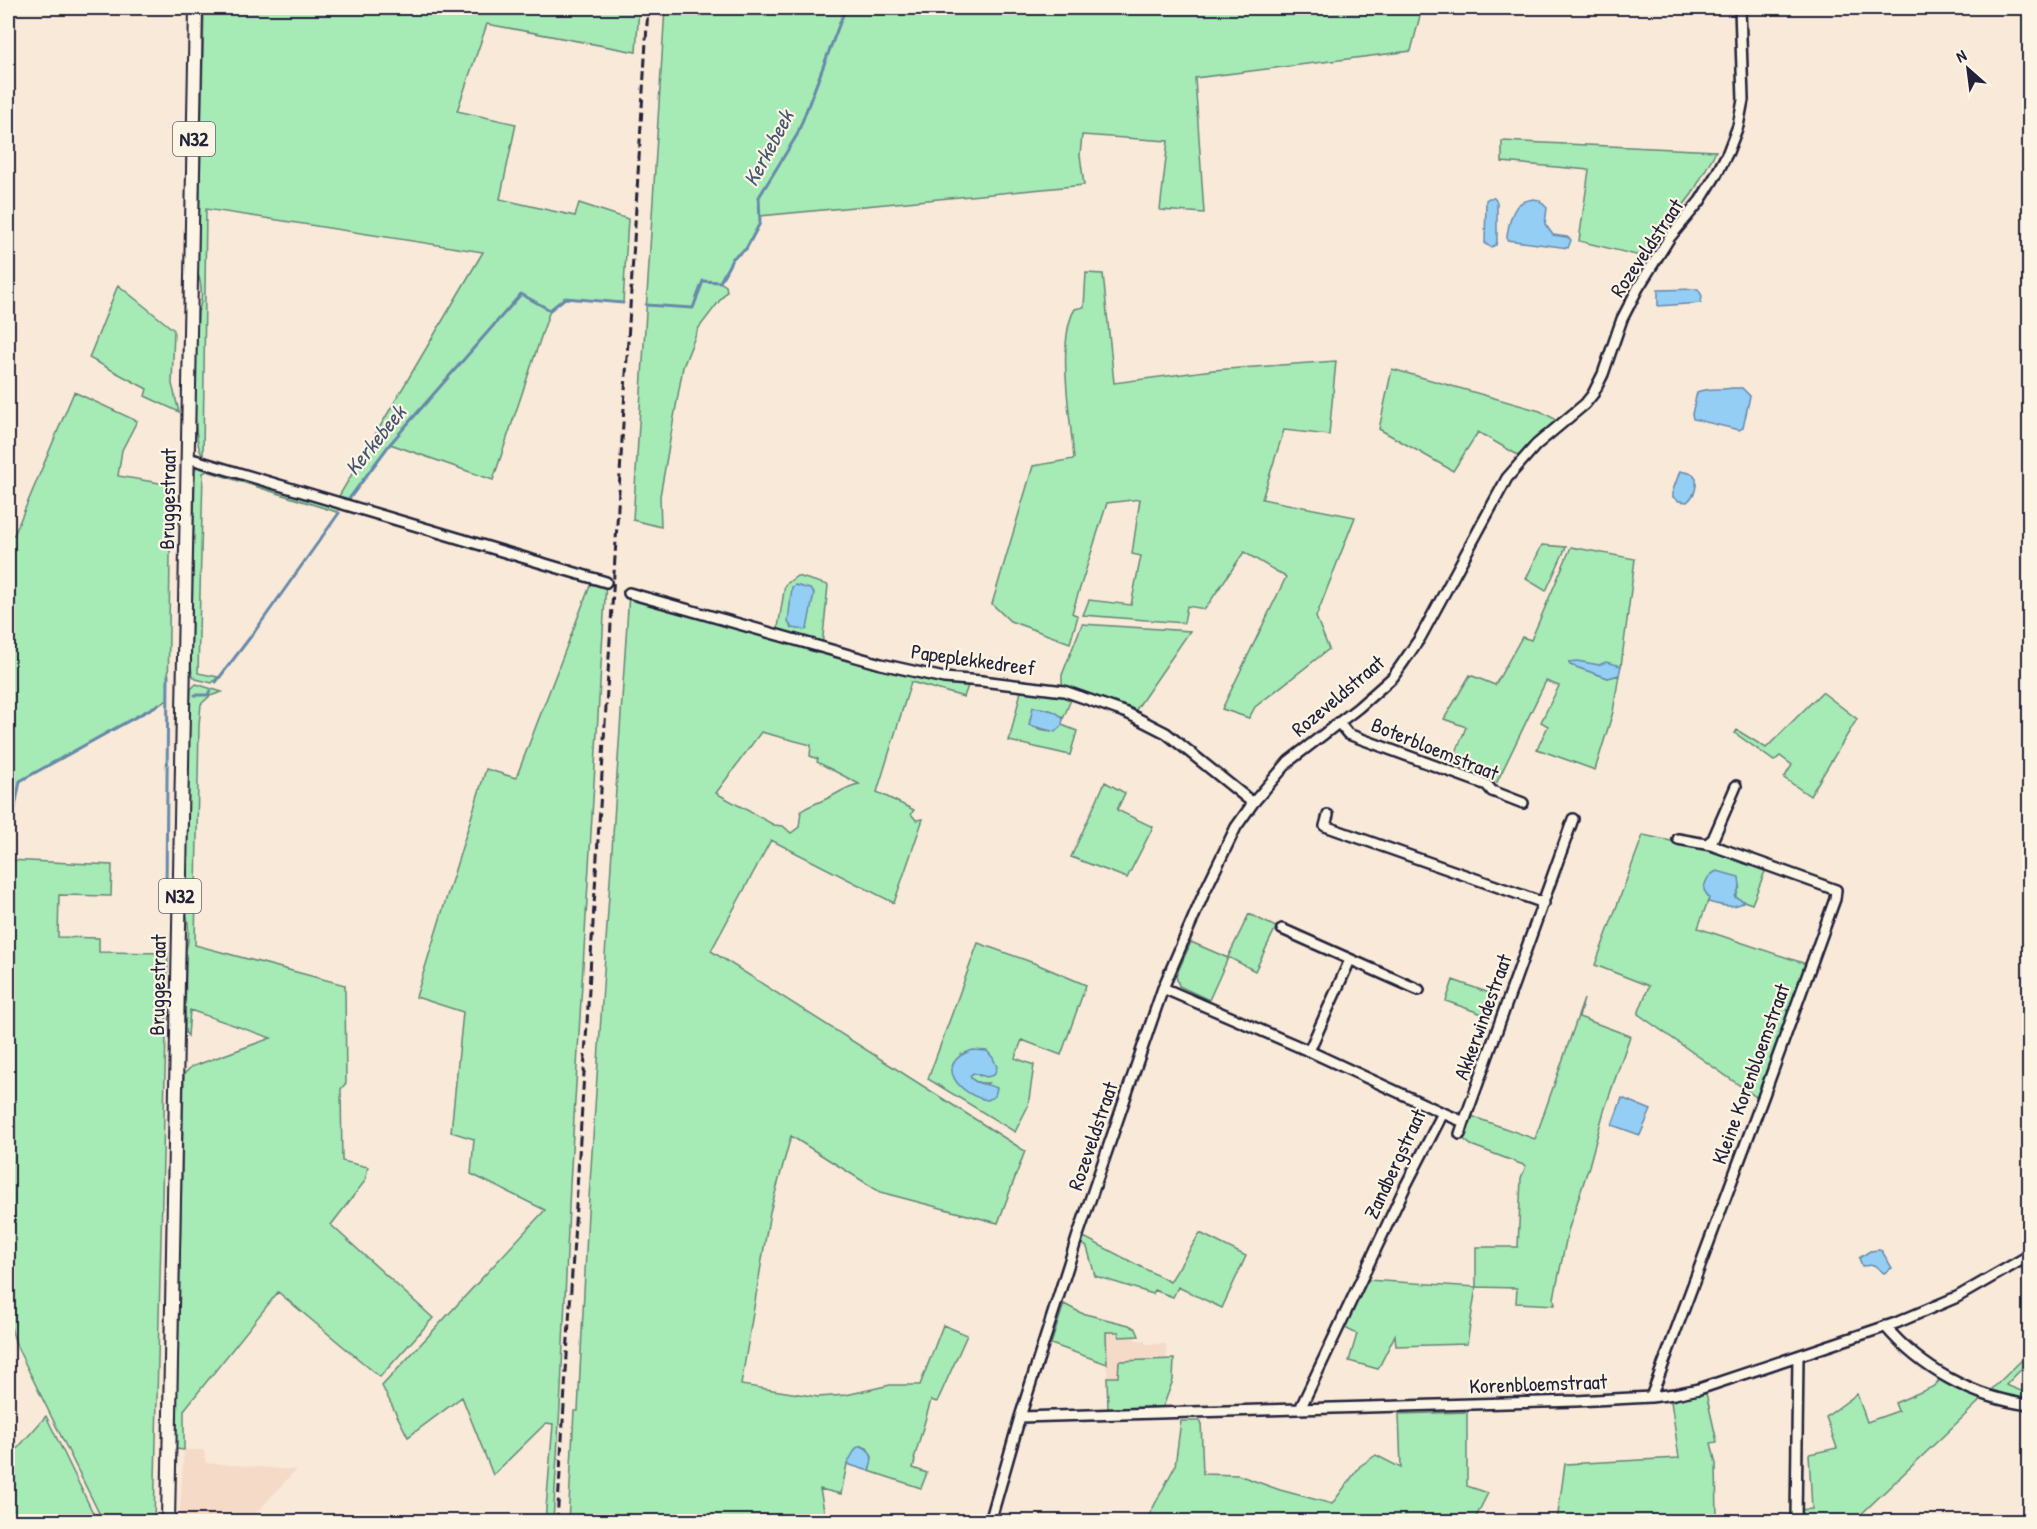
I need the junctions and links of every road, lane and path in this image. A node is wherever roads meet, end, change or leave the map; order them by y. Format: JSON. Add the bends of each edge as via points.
{"nodes":[{"id":1,"x":196,"y":8,"type":"edge"},
{"id":2,"x":1740,"y":8,"type":"edge"},
{"id":3,"x":188,"y":458,"type":"junction"},
{"id":4,"x":606,"y":582,"type":"dead end"},
{"id":5,"x":630,"y":593,"type":"dead end"},
{"id":6,"x":1339,"y":723,"type":"junction"},
{"id":7,"x":1736,"y":786,"type":"dead end"},
{"id":8,"x":1252,"y":803,"type":"junction"},
{"id":9,"x":1523,"y":803,"type":"dead end"},
{"id":10,"x":1328,"y":815,"type":"dead end"},
{"id":11,"x":1573,"y":819,"type":"dead end"},
{"id":12,"x":1678,"y":839,"type":"dead end"},
{"id":13,"x":1707,"y":844,"type":"junction"},
{"id":14,"x":1544,"y":903,"type":"junction"},
{"id":15,"x":1282,"y":929,"type":"dead end"},
{"id":16,"x":1350,"y":960,"type":"junction"},
{"id":17,"x":1163,"y":988,"type":"junction"},
{"id":18,"x":1419,"y":990,"type":"dead end"},
{"id":19,"x":1309,"y":1051,"type":"junction"},
{"id":20,"x":1443,"y":1113,"type":"junction"},
{"id":21,"x":1464,"y":1122,"type":"junction"},
{"id":22,"x":1460,"y":1134,"type":"dead end"},
{"id":23,"x":2030,"y":1255,"type":"edge"},
{"id":24,"x":1885,"y":1326,"type":"junction"},
{"id":25,"x":1798,"y":1356,"type":"junction"},
{"id":26,"x":1651,"y":1397,"type":"junction"},
{"id":27,"x":2030,"y":1405,"type":"edge"},
{"id":28,"x":1300,"y":1409,"type":"junction"},
{"id":29,"x":1020,"y":1418,"type":"junction"},
{"id":30,"x":168,"y":1521,"type":"edge"},
{"id":31,"x":990,"y":1521,"type":"edge"},
{"id":32,"x":1796,"y":1521,"type":"edge"}],
"edges":[{"from":1,"to":3,"type":"main road","name":"Bruggestraat","number":"N32"},
{"from":2,"to":6,"type":"street","name":"Rozeveldstraat","via":[[1743,100],[1738,126],[1716,175],[1638,288],[1593,394],[1519,463],[1498,494],[1420,638],[1382,688]]},
{"from":3,"to":4,"type":"street"},
{"from":3,"to":30,"type":"main road","name":"Bruggestraat","number":"N32"},
{"from":5,"to":8,"type":"street","name":"Papeplekkedreef","via":[[944,678],[1064,691],[1158,728]]},
{"from":6,"to":8,"type":"street","name":"Rozeveldstraat","via":[[1289,761]]},
{"from":6,"to":9,"type":"street","name":"Boterbloemstraat","via":[[1348,734],[1487,785],[1492,791]]},
{"from":7,"to":13,"type":"street","via":[[1713,839]]},
{"from":8,"to":17,"type":"street","name":"Rozeveldstraat","via":[[1204,893]]},
{"from":10,"to":14,"type":"street","via":[[1325,826]]},
{"from":11,"to":14,"type":"street","name":"Akkerwindestraat"},
{"from":12,"to":13,"type":"street"},
{"from":13,"to":26,"type":"street","name":"Kleine Korenbloemstraat","via":[[1836,890]]},
{"from":14,"to":21,"type":"street","name":"Akkerwindestraat"},
{"from":15,"to":16,"type":"street"},
{"from":16,"to":18,"type":"street"},
{"from":16,"to":19,"type":"street"},
{"from":17,"to":19,"type":"street","name":"Zandbergstraat"},
{"from":17,"to":29,"type":"street","name":"Rozeveldstraat"},
{"from":19,"to":20,"type":"street","name":"Zandbergstraat"},
{"from":20,"to":21,"type":"street"},
{"from":20,"to":28,"type":"street","name":"Zandbergstraat"},
{"from":21,"to":22,"type":"street"},
{"from":23,"to":24,"type":"street","name":"Korenbloemstraat","via":[[1957,1297]]},
{"from":24,"to":25,"type":"street","name":"Korenbloemstraat"},
{"from":24,"to":27,"type":"street","via":[[1936,1372],[1985,1395]]},
{"from":25,"to":26,"type":"street","name":"Korenbloemstraat","via":[[1699,1389]]},
{"from":25,"to":32,"type":"street"},
{"from":26,"to":28,"type":"street","name":"Korenbloemstraat"},
{"from":28,"to":29,"type":"street","name":"Korenbloemstraat"},
{"from":29,"to":31,"type":"street","name":"Rozeveldstraat"}]}
